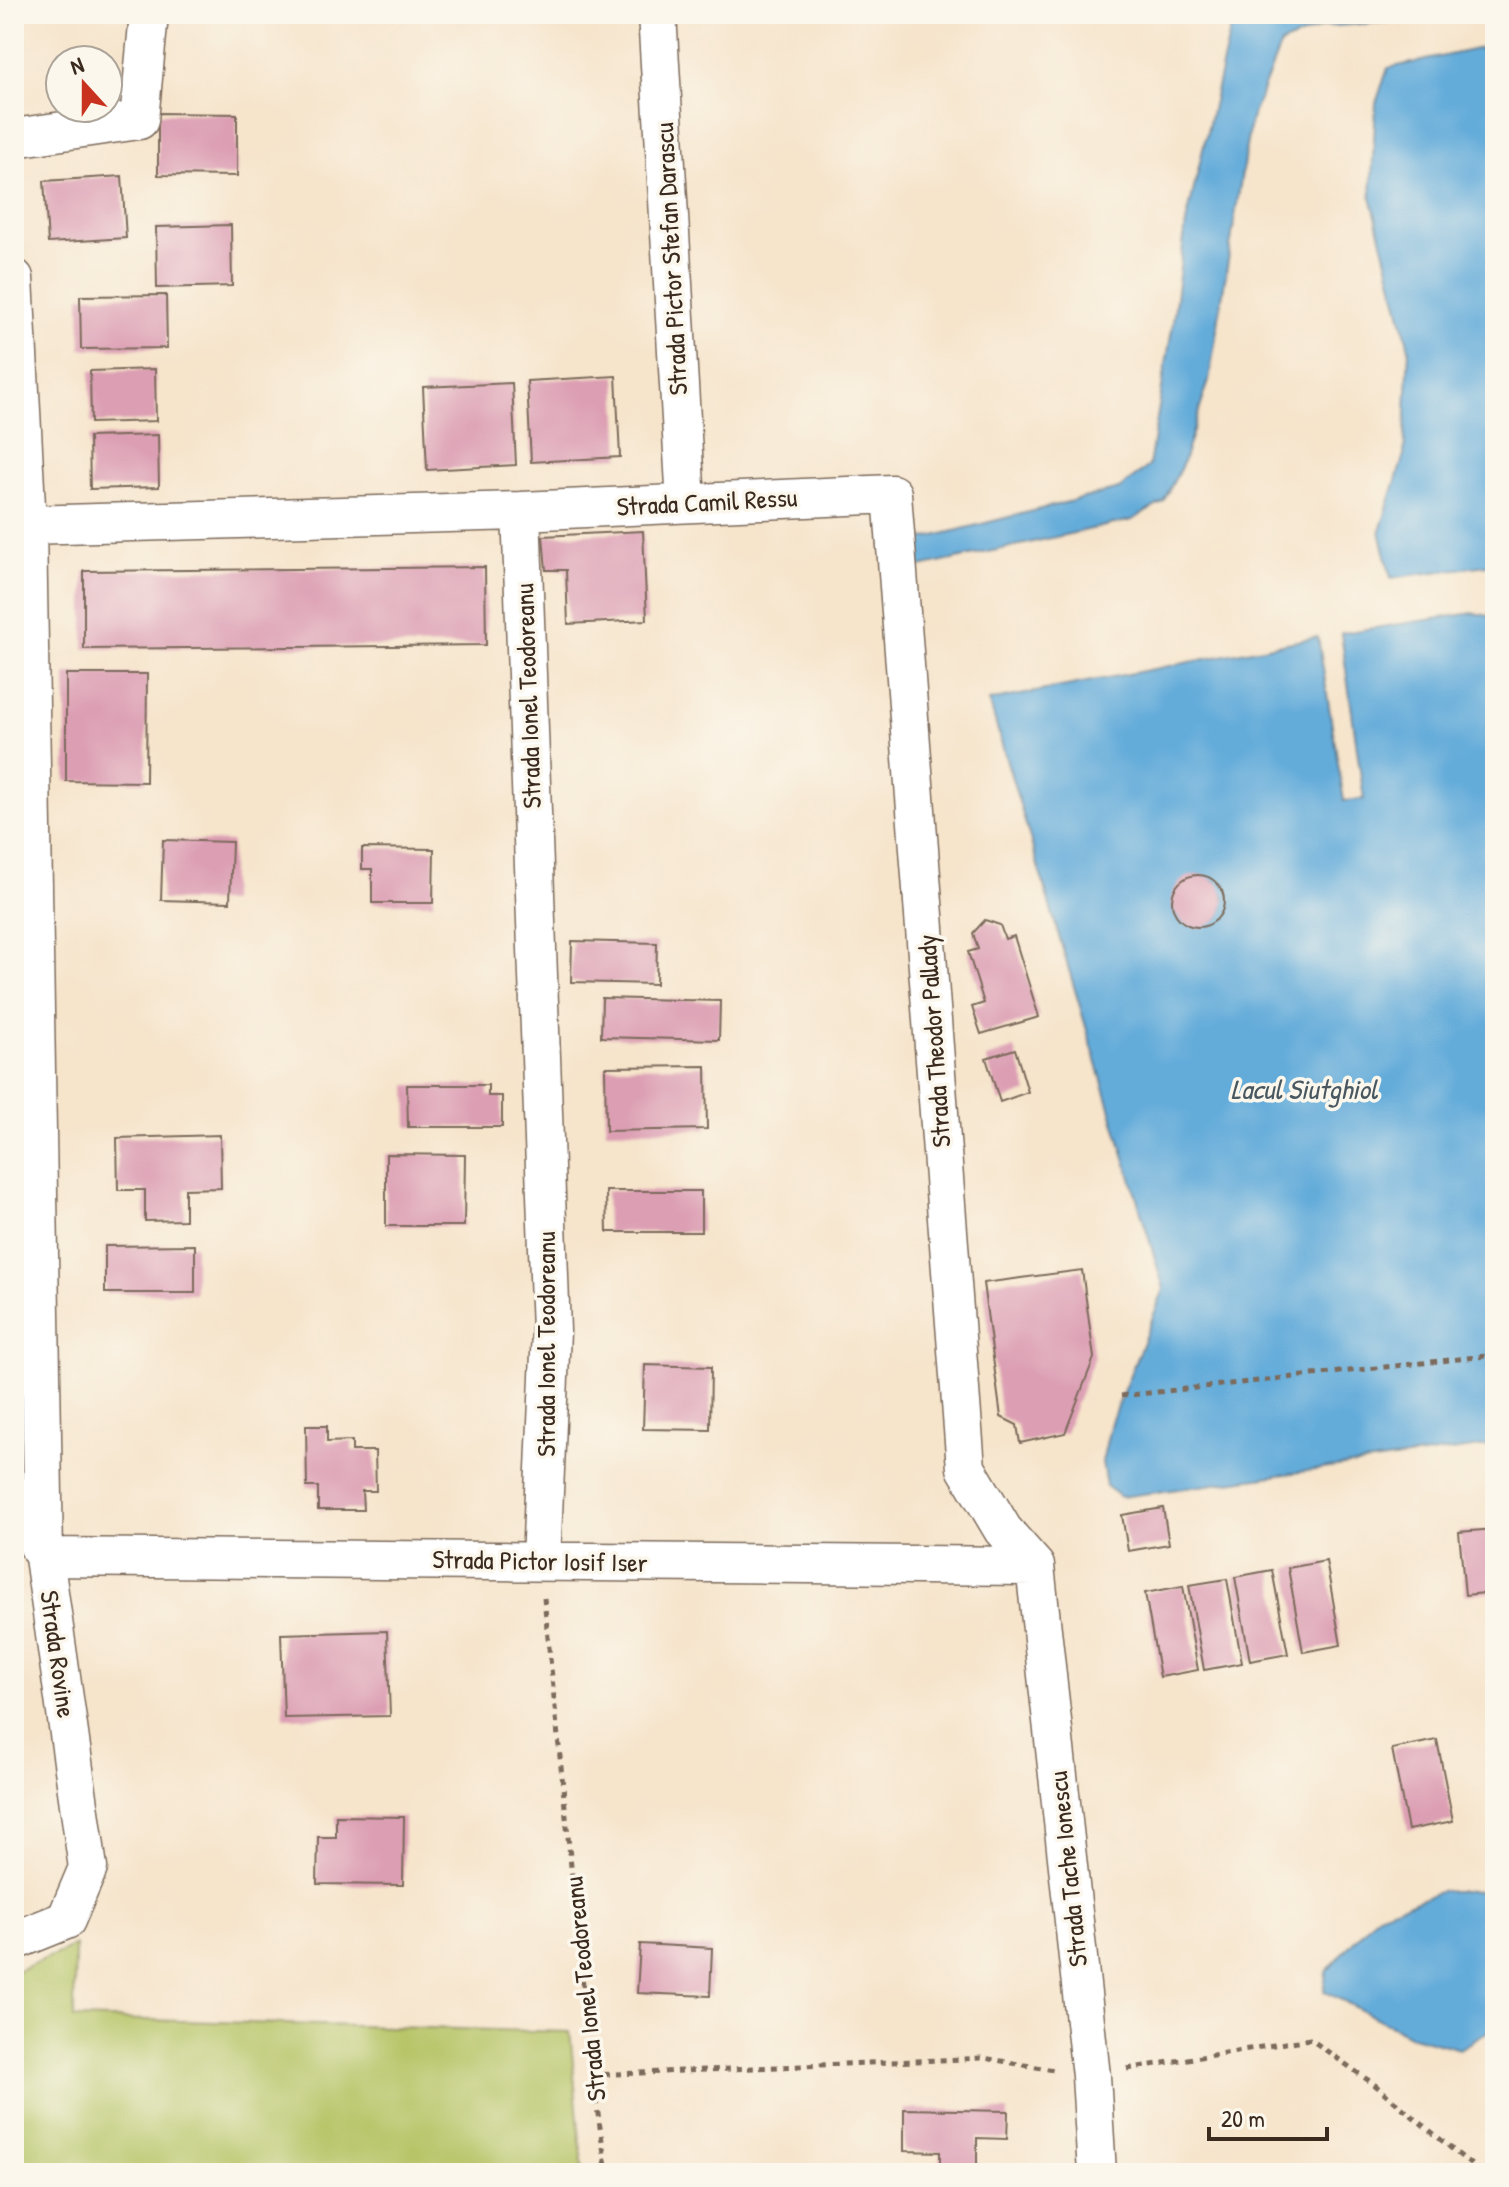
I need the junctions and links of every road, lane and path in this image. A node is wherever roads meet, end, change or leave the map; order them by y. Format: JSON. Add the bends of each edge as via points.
{"nodes":[{"id":1,"x":149,"y":14,"type":"edge"},
{"id":2,"x":657,"y":14,"type":"edge"},
{"id":3,"x":14,"y":138,"type":"edge"},
{"id":4,"x":14,"y":278,"type":"edge"},
{"id":5,"x":892,"y":494,"type":"joint"},
{"id":6,"x":686,"y":503,"type":"junction"},
{"id":7,"x":521,"y":511,"type":"junction"},
{"id":8,"x":27,"y":525,"type":"junction"},
{"id":9,"x":1495,"y":1355,"type":"edge"},
{"id":10,"x":1121,"y":1396,"type":"dead end"},
{"id":11,"x":14,"y":1495,"type":"edge"},
{"id":12,"x":44,"y":1557,"type":"junction"},
{"id":13,"x":541,"y":1561,"type":"junction"},
{"id":14,"x":1035,"y":1566,"type":"junction"},
{"id":15,"x":14,"y":1941,"type":"edge"},
{"id":16,"x":607,"y":2173,"type":"edge"},
{"id":17,"x":1097,"y":2173,"type":"edge"}],
"edges":[{"from":1,"to":3,"type":"street","via":[[139,120]]},
{"from":2,"to":6,"type":"street","name":"Strada Pictor Stefan Darascu"},
{"from":4,"to":8,"type":"street","name":"Strada Rovine"},
{"from":5,"to":6,"type":"street","name":"Strada Camil Ressu"},
{"from":5,"to":14,"type":"street","name":"Strada Theodor Pallady","via":[[966,1468],[1003,1530]]},
{"from":6,"to":7,"type":"street","name":"Strada Camil Ressu"},
{"from":7,"to":8,"type":"street","name":"Strada Camil Ressu"},
{"from":7,"to":13,"type":"street","name":"Strada Ionel Teodoreanu","via":[[551,1331]]},
{"from":8,"to":12,"type":"street","name":"Strada Rovine"},
{"from":9,"to":10,"type":"path"},
{"from":11,"to":12,"type":"street"},
{"from":12,"to":13,"type":"street","name":"Strada Pictor Iosif Iser"},
{"from":12,"to":15,"type":"street","name":"Strada Rovine","via":[[88,1868],[66,1920]]},
{"from":13,"to":14,"type":"street","name":"Strada Pictor Iosif Iser"},
{"from":13,"to":16,"type":"path","name":"Strada Ionel Teodoreanu","via":[[592,2075]]},
{"from":14,"to":17,"type":"street","name":"Strada Tache Ionescu"}]}
